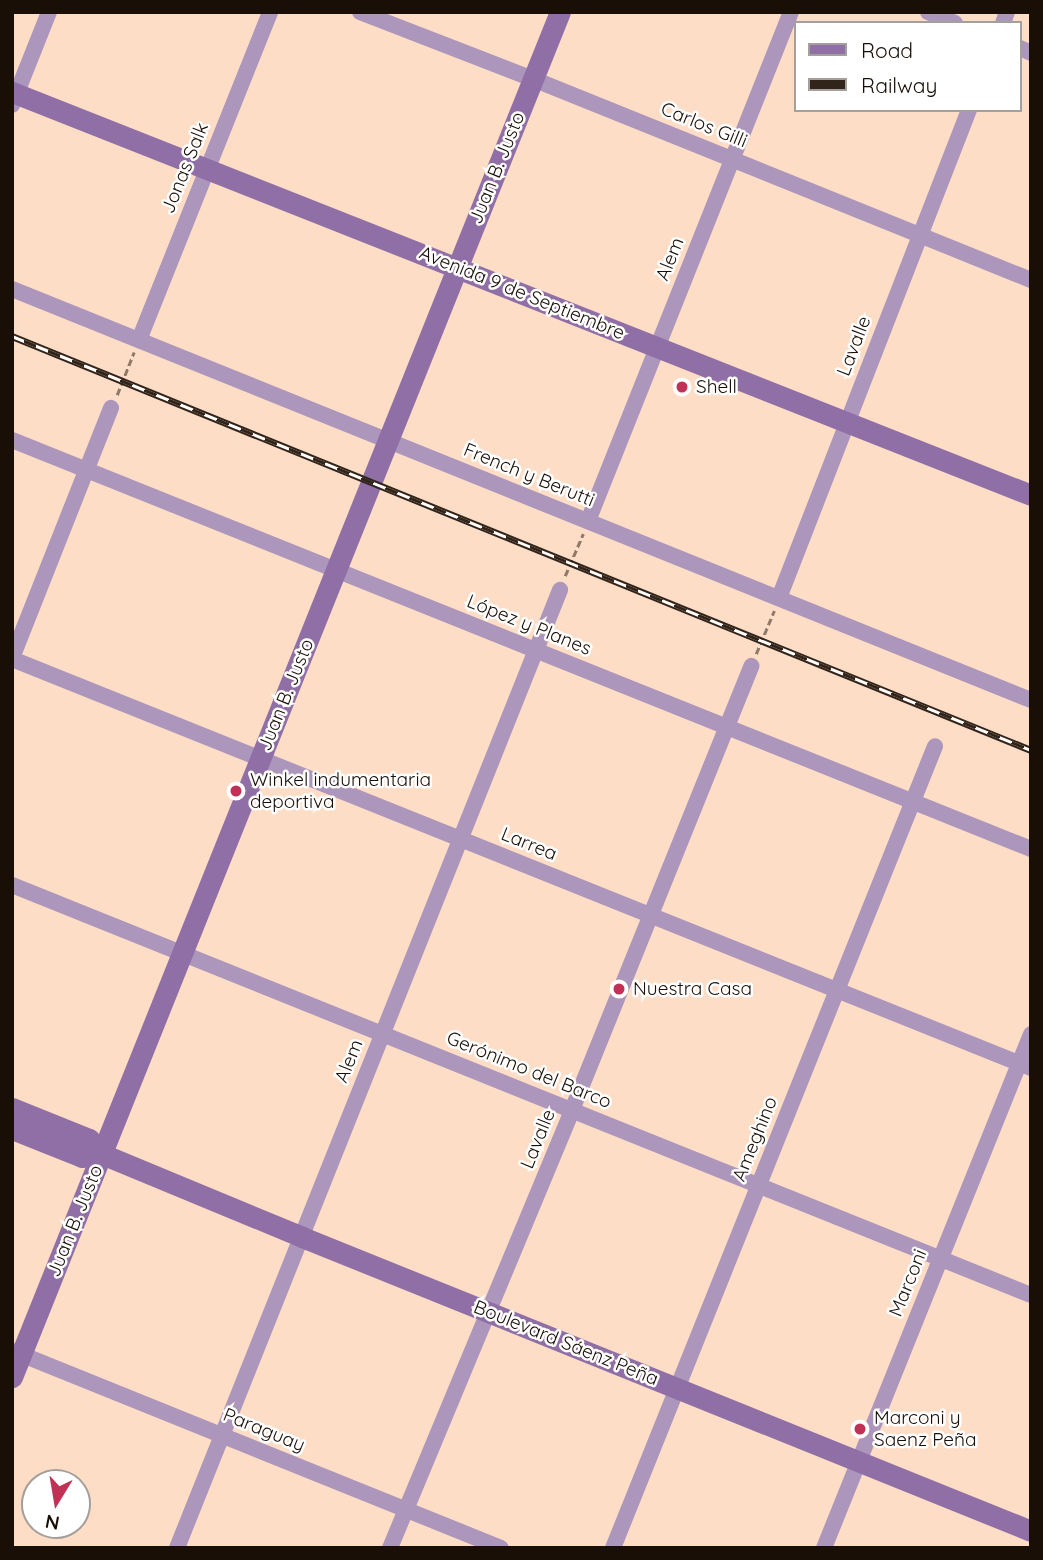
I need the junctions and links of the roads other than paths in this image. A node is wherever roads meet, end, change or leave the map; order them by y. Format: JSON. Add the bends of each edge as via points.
{"nodes":[{"id":1,"x":49,"y":12,"type":"edge"},
{"id":2,"x":270,"y":12,"type":"edge"},
{"id":3,"x":360,"y":12,"type":"edge"},
{"id":4,"x":559,"y":12,"type":"edge"},
{"id":5,"x":791,"y":12,"type":"edge"},
{"id":6,"x":928,"y":12,"type":"edge"},
{"id":7,"x":951,"y":21,"type":"edge"},
{"id":8,"x":533,"y":79,"type":"junction"},
{"id":9,"x":14,"y":97,"type":"edge"},
{"id":10,"x":968,"y":112,"type":"edge"},
{"id":11,"x":732,"y":159,"type":"junction"},
{"id":12,"x":207,"y":169,"type":"junction"},
{"id":13,"x":919,"y":236,"type":"junction"},
{"id":14,"x":457,"y":268,"type":"junction"},
{"id":15,"x":1031,"y":280,"type":"edge"},
{"id":16,"x":12,"y":289,"type":"edge"},
{"id":17,"x":139,"y":340,"type":"junction"},
{"id":18,"x":657,"y":347,"type":"junction"},
{"id":19,"x":111,"y":408,"type":"road end"},
{"id":20,"x":847,"y":422,"type":"junction"},
{"id":21,"x":12,"y":440,"type":"edge"},
{"id":22,"x":388,"y":440,"type":"junction"},
{"id":23,"x":87,"y":470,"type":"junction"},
{"id":24,"x":1031,"y":495,"type":"edge"},
{"id":25,"x":588,"y":521,"type":"junction"},
{"id":26,"x":336,"y":570,"type":"junction"},
{"id":27,"x":560,"y":590,"type":"road end"},
{"id":28,"x":779,"y":598,"type":"junction"},
{"id":29,"x":536,"y":650,"type":"junction"},
{"id":30,"x":12,"y":658,"type":"edge"},
{"id":31,"x":751,"y":666,"type":"road end"},
{"id":32,"x":1031,"y":699,"type":"edge"},
{"id":33,"x":727,"y":727,"type":"junction"},
{"id":34,"x":935,"y":746,"type":"dead end"},
{"id":35,"x":260,"y":758,"type":"junction"},
{"id":36,"x":913,"y":802,"type":"junction"},
{"id":37,"x":460,"y":839,"type":"junction"},
{"id":38,"x":1031,"y":849,"type":"edge"},
{"id":39,"x":12,"y":885,"type":"edge"},
{"id":40,"x":649,"y":915,"type":"junction"},
{"id":41,"x":182,"y":953,"type":"junction"},
{"id":42,"x":837,"y":990,"type":"junction"},
{"id":43,"x":383,"y":1034,"type":"junction"},
{"id":44,"x":1031,"y":1034,"type":"edge"},
{"id":45,"x":1025,"y":1066,"type":"edge"},
{"id":46,"x":12,"y":1108,"type":"edge"},
{"id":47,"x":572,"y":1110,"type":"junction"},
{"id":48,"x":12,"y":1129,"type":"edge"},
{"id":49,"x":102,"y":1154,"type":"junction"},
{"id":50,"x":759,"y":1185,"type":"junction"},
{"id":51,"x":302,"y":1237,"type":"junction"},
{"id":52,"x":941,"y":1259,"type":"junction"},
{"id":53,"x":1031,"y":1295,"type":"edge"},
{"id":54,"x":489,"y":1313,"type":"junction"},
{"id":55,"x":17,"y":1352,"type":"edge"},
{"id":56,"x":12,"y":1377,"type":"edge"},
{"id":57,"x":676,"y":1388,"type":"junction"},
{"id":58,"x":222,"y":1436,"type":"junction"},
{"id":59,"x":859,"y":1460,"type":"junction"},
{"id":60,"x":406,"y":1509,"type":"junction"},
{"id":61,"x":1031,"y":1531,"type":"edge"},
{"id":62,"x":177,"y":1548,"type":"edge"},
{"id":63,"x":390,"y":1548,"type":"edge"},
{"id":64,"x":501,"y":1548,"type":"edge"},
{"id":65,"x":613,"y":1548,"type":"edge"},
{"id":66,"x":824,"y":1548,"type":"edge"}],
"edges":[{"from":1,"to":9,"type":"street"},
{"from":2,"to":12,"type":"street","name":"Jonas Salk"},
{"from":3,"to":8,"type":"street","name":"Carlos Gilli"},
{"from":4,"to":8,"type":"street","name":"Juan B. Justo"},
{"from":5,"to":11,"type":"street","name":"Alem"},
{"from":6,"to":7,"type":"street"},
{"from":8,"to":11,"type":"street","name":"Carlos Gilli"},
{"from":8,"to":14,"type":"street","name":"Juan B. Justo"},
{"from":9,"to":12,"type":"street","name":"Avenida 9 de Septiembre"},
{"from":10,"to":13,"type":"street","name":"Lavalle"},
{"from":11,"to":13,"type":"street","name":"Carlos Gilli"},
{"from":11,"to":18,"type":"street","name":"Alem"},
{"from":12,"to":14,"type":"street","name":"Avenida 9 de Septiembre"},
{"from":12,"to":17,"type":"street","name":"Jonas Salk"},
{"from":13,"to":15,"type":"street","name":"Carlos Gilli"},
{"from":13,"to":20,"type":"street","name":"Lavalle"},
{"from":14,"to":18,"type":"street","name":"Avenida 9 de Septiembre"},
{"from":14,"to":22,"type":"street","name":"Juan B. Justo"},
{"from":16,"to":17,"type":"street","name":"French y Berutti"},
{"from":17,"to":22,"type":"street","name":"French y Berutti"},
{"from":18,"to":20,"type":"street","name":"Avenida 9 de Septiembre"},
{"from":18,"to":25,"type":"street","name":"Alem"},
{"from":19,"to":23,"type":"street"},
{"from":20,"to":24,"type":"street","name":"Avenida 9 de Septiembre"},
{"from":20,"to":28,"type":"street","name":"Lavalle"},
{"from":21,"to":23,"type":"street","name":"López y Planes"},
{"from":22,"to":25,"type":"street","name":"French y Berutti"},
{"from":22,"to":26,"type":"street","name":"Juan B. Justo"},
{"from":23,"to":26,"type":"street","name":"López y Planes"},
{"from":23,"to":30,"type":"street"},
{"from":25,"to":28,"type":"street","name":"French y Berutti"},
{"from":26,"to":29,"type":"street","name":"López y Planes"},
{"from":26,"to":35,"type":"street","name":"Juan B. Justo"},
{"from":27,"to":29,"type":"street","name":"Alem"},
{"from":28,"to":32,"type":"street","name":"French y Berutti"},
{"from":29,"to":33,"type":"street","name":"López y Planes"},
{"from":29,"to":37,"type":"street","name":"Alem"},
{"from":30,"to":35,"type":"street","name":"Larrea"},
{"from":31,"to":33,"type":"street","name":"Lavalle"},
{"from":33,"to":36,"type":"street","name":"López y Planes"},
{"from":33,"to":40,"type":"street","name":"Lavalle"},
{"from":34,"to":36,"type":"street","name":"Ameghino"},
{"from":35,"to":37,"type":"street","name":"Larrea"},
{"from":35,"to":41,"type":"street","name":"Juan B. Justo"},
{"from":36,"to":38,"type":"street","name":"López y Planes"},
{"from":36,"to":42,"type":"street","name":"Ameghino"},
{"from":37,"to":40,"type":"street","name":"Larrea"},
{"from":37,"to":43,"type":"street","name":"Alem"},
{"from":39,"to":41,"type":"street","name":"Gerónimo del Barco"},
{"from":40,"to":42,"type":"street","name":"Larrea"},
{"from":40,"to":47,"type":"street","name":"Lavalle"},
{"from":41,"to":43,"type":"street","name":"Gerónimo del Barco"},
{"from":41,"to":49,"type":"street","name":"Juan B. Justo"},
{"from":42,"to":45,"type":"street","name":"Larrea"},
{"from":42,"to":50,"type":"street","name":"Ameghino"},
{"from":43,"to":47,"type":"street","name":"Gerónimo del Barco"},
{"from":43,"to":51,"type":"street","name":"Alem"},
{"from":44,"to":45,"type":"street","name":"Marconi"},
{"from":45,"to":52,"type":"street","name":"Marconi"},
{"from":46,"to":49,"type":"street","name":"Boulevard Sáenz Peña","via":[[89,1139]]},
{"from":47,"to":50,"type":"street","name":"Gerónimo del Barco"},
{"from":47,"to":54,"type":"street","name":"Lavalle"},
{"from":48,"to":49,"type":"street","name":"Boulevard Sáenz Peña","via":[[82,1157]]},
{"from":49,"to":51,"type":"street","name":"Boulevard Sáenz Peña"},
{"from":49,"to":55,"type":"street","name":"Juan B. Justo"},
{"from":50,"to":52,"type":"street","name":"Gerónimo del Barco"},
{"from":50,"to":57,"type":"street","name":"Ameghino"},
{"from":51,"to":54,"type":"street","name":"Boulevard Sáenz Peña"},
{"from":51,"to":58,"type":"street","name":"Alem"},
{"from":52,"to":53,"type":"street","name":"Gerónimo del Barco"},
{"from":52,"to":59,"type":"street","name":"Marconi"},
{"from":54,"to":57,"type":"street","name":"Boulevard Sáenz Peña"},
{"from":54,"to":60,"type":"street","name":"Lavalle"},
{"from":55,"to":56,"type":"street","name":"Juan B. Justo"},
{"from":55,"to":58,"type":"street","name":"Paraguay"},
{"from":57,"to":59,"type":"street","name":"Boulevard Sáenz Peña"},
{"from":57,"to":65,"type":"street","name":"Ameghino"},
{"from":58,"to":60,"type":"street","name":"Paraguay"},
{"from":58,"to":62,"type":"street","name":"Alem"},
{"from":59,"to":61,"type":"street","name":"Boulevard Sáenz Peña"},
{"from":59,"to":66,"type":"street","name":"Marconi"},
{"from":60,"to":63,"type":"street","name":"Lavalle"},
{"from":60,"to":64,"type":"street","name":"Paraguay"}]}
